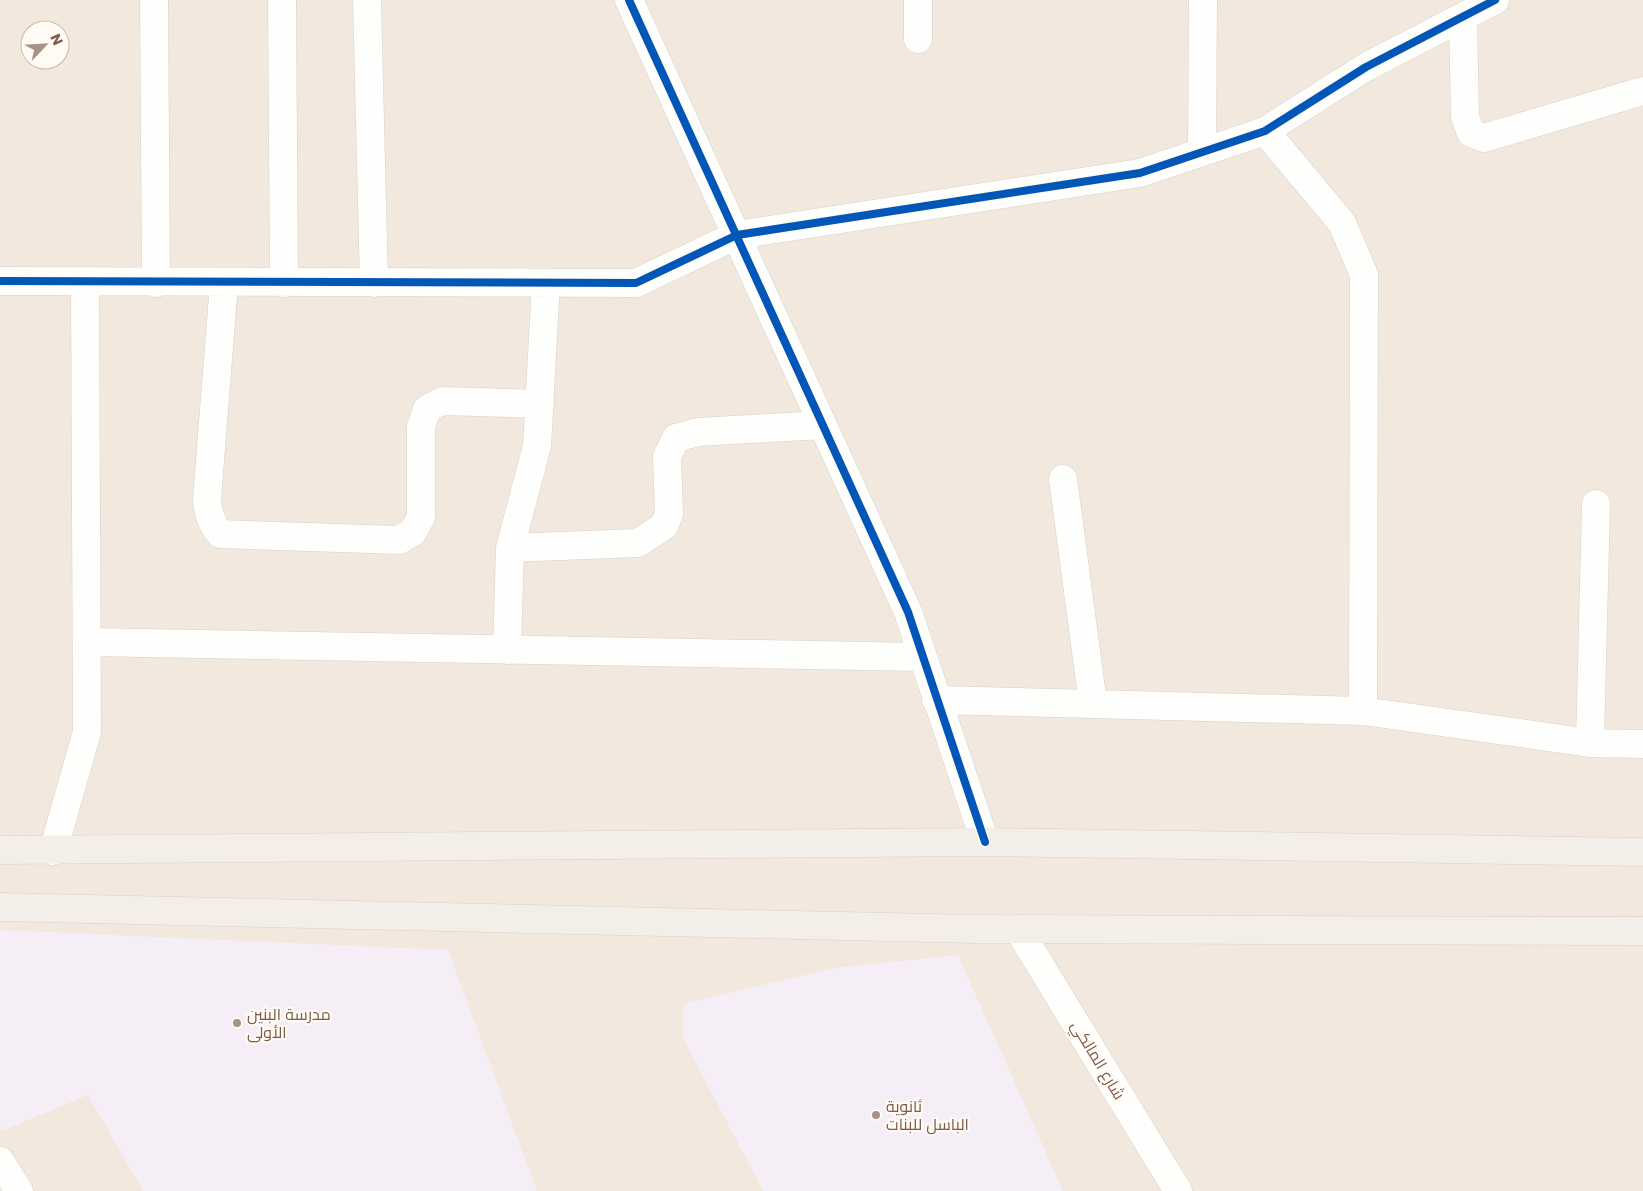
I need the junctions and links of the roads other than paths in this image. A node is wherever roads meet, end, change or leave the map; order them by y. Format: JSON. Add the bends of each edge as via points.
{"nodes":[{"id":1,"x":154,"y":0,"type":"edge"},
{"id":2,"x":282,"y":0,"type":"edge"},
{"id":3,"x":368,"y":0,"type":"edge"},
{"id":4,"x":629,"y":0,"type":"edge"},
{"id":5,"x":918,"y":0,"type":"edge"},
{"id":6,"x":1202,"y":0,"type":"edge"},
{"id":7,"x":1495,"y":0,"type":"edge"},
{"id":8,"x":1462,"y":17,"type":"junction"},
{"id":9,"x":918,"y":39,"type":"dead end"},
{"id":10,"x":1643,"y":91,"type":"edge"},
{"id":11,"x":1265,"y":130,"type":"junction"},
{"id":12,"x":1202,"y":152,"type":"junction"},
{"id":13,"x":737,"y":235,"type":"junction"},
{"id":14,"x":0,"y":281,"type":"edge"},
{"id":15,"x":85,"y":283,"type":"junction"},
{"id":16,"x":156,"y":283,"type":"junction"},
{"id":17,"x":224,"y":283,"type":"junction"},
{"id":18,"x":284,"y":283,"type":"junction"},
{"id":19,"x":374,"y":283,"type":"junction"},
{"id":20,"x":546,"y":283,"type":"junction"},
{"id":21,"x":540,"y":404,"type":"junction"},
{"id":22,"x":822,"y":425,"type":"junction"},
{"id":23,"x":1063,"y":479,"type":"dead end"},
{"id":24,"x":1596,"y":504,"type":"dead end"},
{"id":25,"x":510,"y":548,"type":"junction"},
{"id":26,"x":86,"y":642,"type":"junction"},
{"id":27,"x":507,"y":650,"type":"junction"},
{"id":28,"x":922,"y":657,"type":"junction"},
{"id":29,"x":936,"y":700,"type":"junction"},
{"id":30,"x":1093,"y":704,"type":"junction"},
{"id":31,"x":1363,"y":711,"type":"junction"},
{"id":32,"x":1590,"y":743,"type":"junction"},
{"id":33,"x":1643,"y":744,"type":"edge"},
{"id":34,"x":985,"y":842,"type":"junction"},
{"id":35,"x":0,"y":850,"type":"edge"},
{"id":36,"x":53,"y":851,"type":"junction"},
{"id":37,"x":1643,"y":852,"type":"edge"},
{"id":38,"x":0,"y":906,"type":"edge"},
{"id":39,"x":1018,"y":929,"type":"junction"},
{"id":40,"x":1643,"y":931,"type":"edge"},
{"id":41,"x":1178,"y":1191,"type":"edge"}],
"edges":[{"from":1,"to":16,"type":"street"},
{"from":2,"to":18,"type":"street"},
{"from":3,"to":19,"type":"street"},
{"from":4,"to":13,"type":"street"},
{"from":5,"to":9,"type":"street"},
{"from":6,"to":12,"type":"street"},
{"from":7,"to":8,"type":"street"},
{"from":8,"to":10,"type":"street","via":[[1465,117],[1471,134],[1484,138]]},
{"from":8,"to":11,"type":"street","via":[[1366,68]]},
{"from":11,"to":12,"type":"street"},
{"from":11,"to":31,"type":"street","via":[[1342,223],[1364,275]]},
{"from":12,"to":13,"type":"street","via":[[1140,173]]},
{"from":13,"to":20,"type":"street","via":[[636,284]]},
{"from":13,"to":22,"type":"street"},
{"from":14,"to":15,"type":"street"},
{"from":15,"to":16,"type":"street"},
{"from":15,"to":26,"type":"street"},
{"from":16,"to":17,"type":"street"},
{"from":17,"to":18,"type":"street"},
{"from":17,"to":21,"type":"street","via":[[207,499],[208,513],[220,534],[399,540],[414,532],[421,517],[421,427],[427,409],[442,401]]},
{"from":18,"to":19,"type":"street"},
{"from":19,"to":20,"type":"street"},
{"from":20,"to":21,"type":"street"},
{"from":21,"to":25,"type":"street","via":[[537,446]]},
{"from":22,"to":25,"type":"street","via":[[698,432],[676,438],[667,457],[669,514],[664,526],[638,543]]},
{"from":22,"to":28,"type":"street","via":[[908,612]]},
{"from":23,"to":30,"type":"street"},
{"from":24,"to":32,"type":"street"},
{"from":25,"to":27,"type":"street"},
{"from":26,"to":27,"type":"street"},
{"from":26,"to":36,"type":"street","via":[[87,732]]},
{"from":27,"to":28,"type":"street"},
{"from":28,"to":29,"type":"street"},
{"from":29,"to":30,"type":"street"},
{"from":29,"to":34,"type":"street"},
{"from":30,"to":31,"type":"street"},
{"from":31,"to":32,"type":"street"},
{"from":32,"to":33,"type":"street"},
{"from":34,"to":36,"type":"main road"},
{"from":34,"to":37,"type":"main road"},
{"from":35,"to":36,"type":"main road"},
{"from":38,"to":39,"type":"main road"},
{"from":39,"to":40,"type":"main road"},
{"from":39,"to":41,"type":"street","name":"شارع المالكي"}]}
